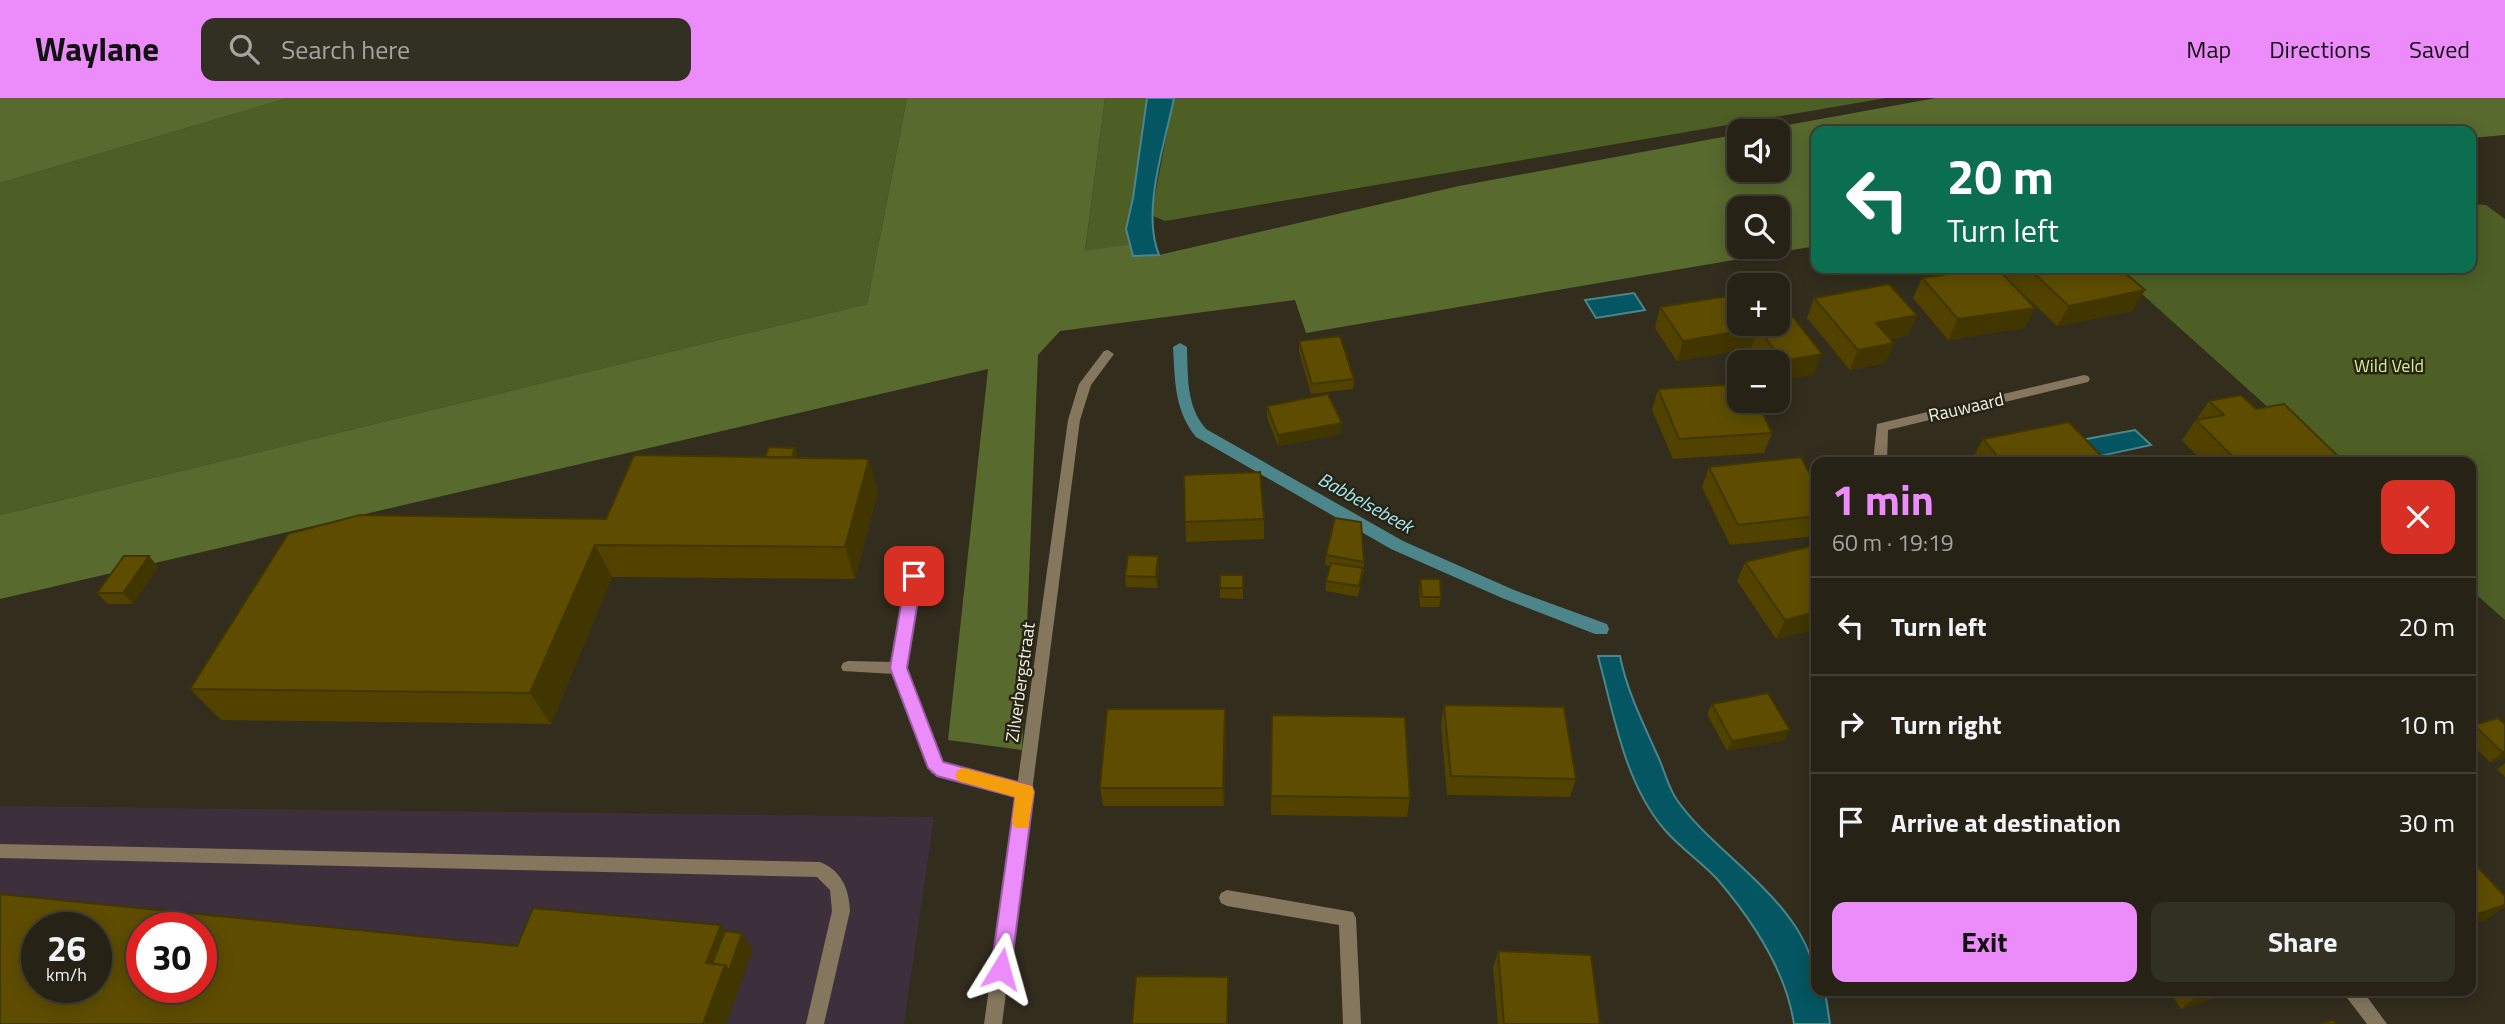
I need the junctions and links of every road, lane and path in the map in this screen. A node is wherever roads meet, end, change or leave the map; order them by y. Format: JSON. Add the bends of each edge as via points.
{"nodes":[{"id":1,"x":1108,"y":354,"type":"dead end"},
{"id":2,"x":2084,"y":379,"type":"dead end"},
{"id":3,"x":1880,"y":457,"type":"edge"},
{"id":4,"x":914,"y":576,"type":"dead end"},
{"id":5,"x":848,"y":667,"type":"dead end"},
{"id":6,"x":899,"y":668,"type":"junction"},
{"id":7,"x":1025,"y":792,"type":"junction"},
{"id":8,"x":0,"y":851,"type":"edge"},
{"id":9,"x":1227,"y":898,"type":"dead end"},
{"id":10,"x":2355,"y":996,"type":"edge"},
{"id":11,"x":815,"y":1024,"type":"edge"},
{"id":12,"x":993,"y":1024,"type":"edge"},
{"id":13,"x":1352,"y":1024,"type":"edge"},
{"id":14,"x":2378,"y":1024,"type":"edge"}],
"edges":[{"from":1,"to":7,"type":"street","name":"Zilverbergstraat","via":[[1085,384],[1074,420]]},
{"from":2,"to":3,"type":"street","name":"Rauwaard","via":[[1882,427]]},
{"from":4,"to":6,"type":"street"},
{"from":5,"to":6,"type":"street"},
{"from":6,"to":7,"type":"street","via":[[937,768]]},
{"from":7,"to":12,"type":"street","name":"Zilverbergstraat"},
{"from":8,"to":11,"type":"street","via":[[820,870],[833,877],[841,892],[841,911]]},
{"from":9,"to":13,"type":"street","via":[[1348,918]]},
{"from":10,"to":14,"type":"street"}]}
